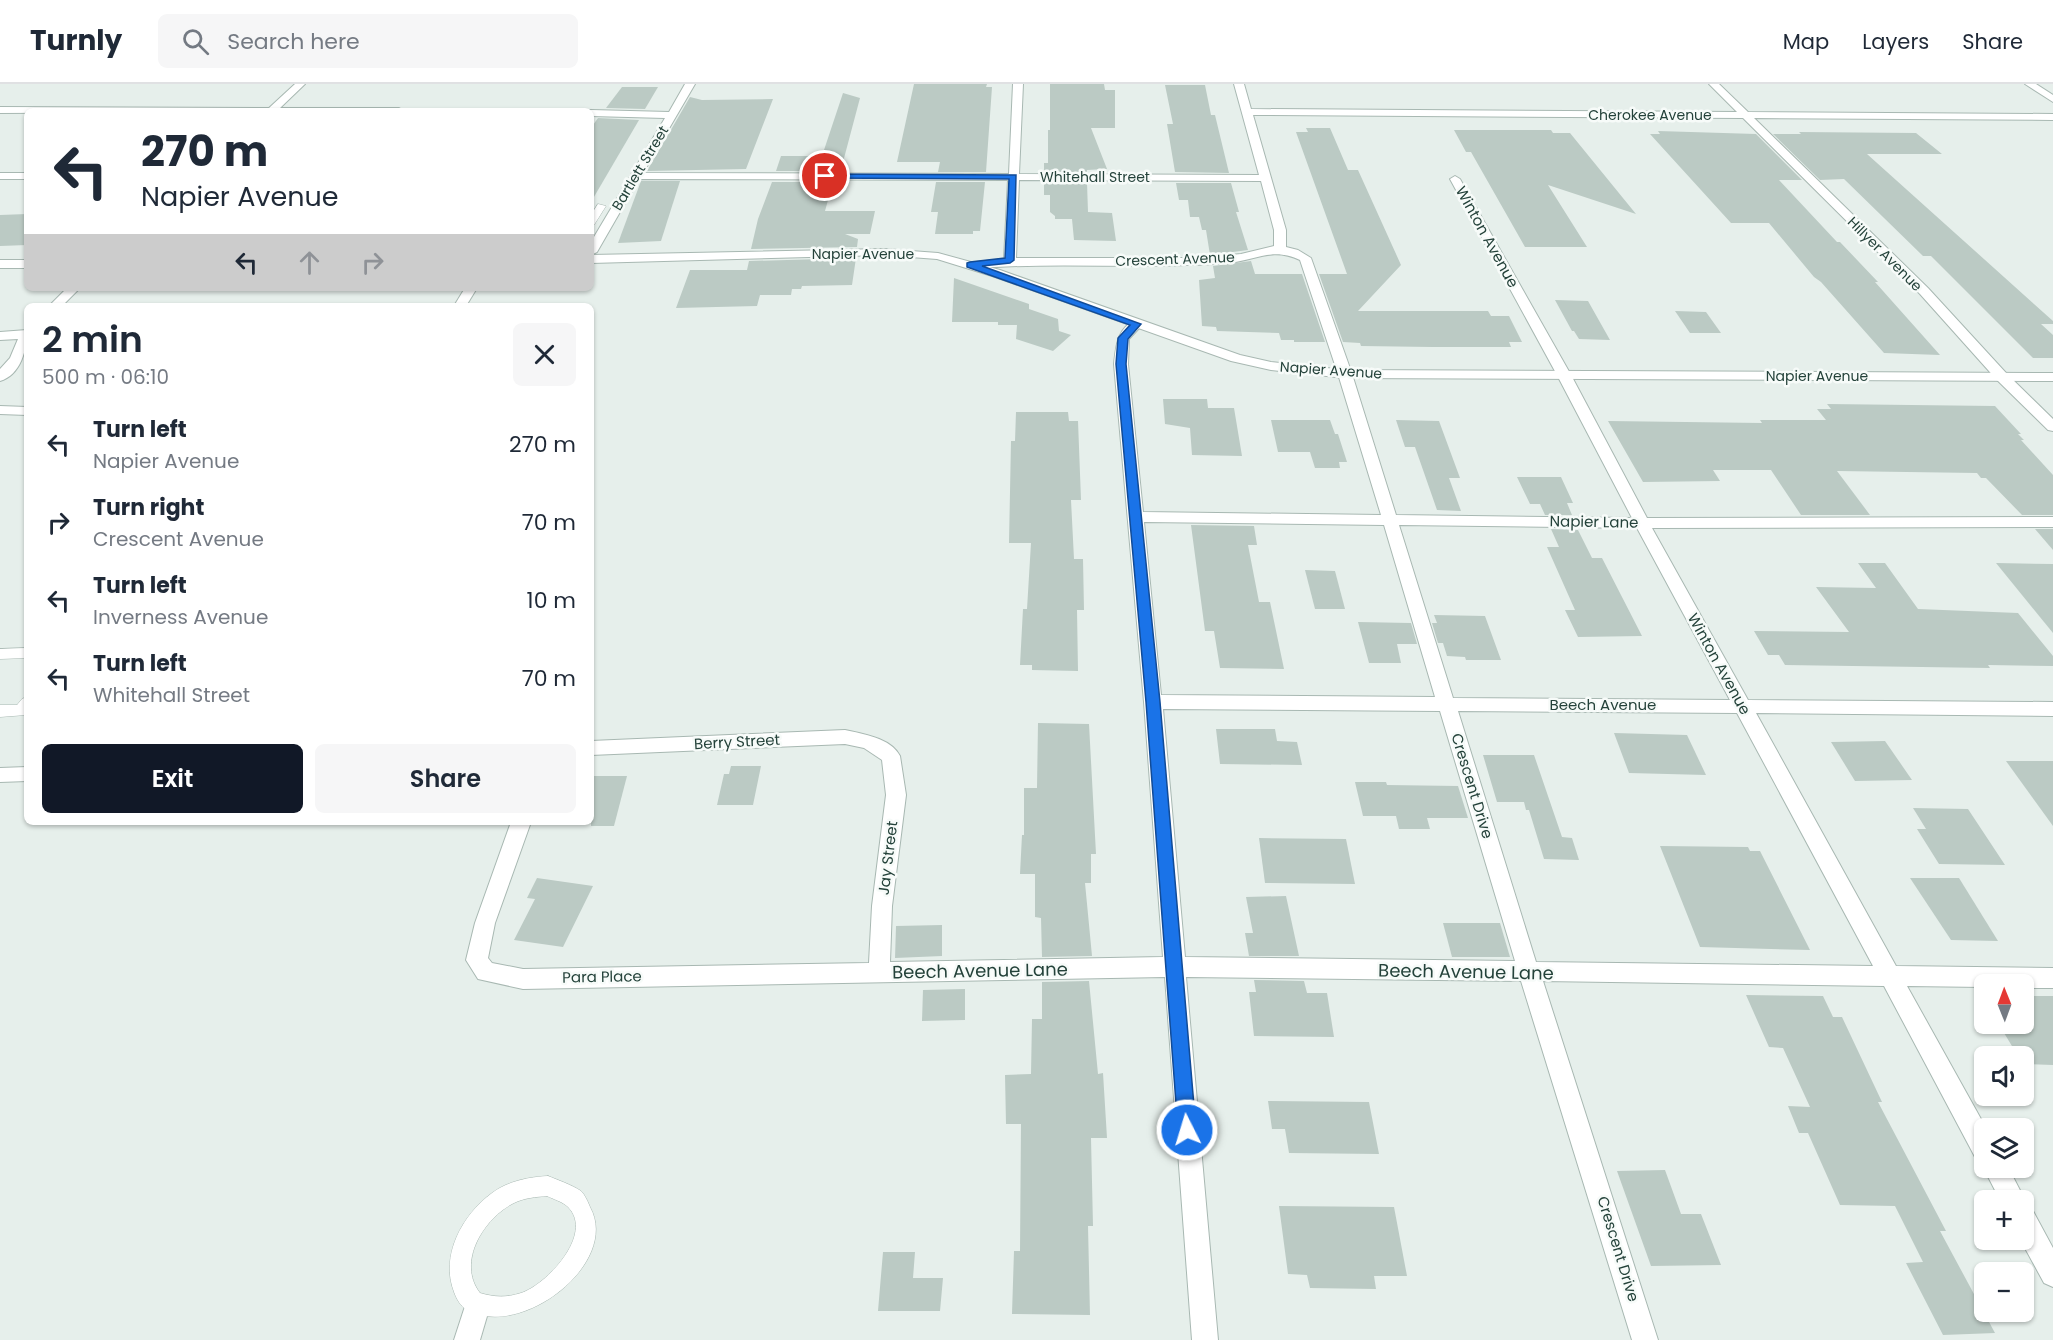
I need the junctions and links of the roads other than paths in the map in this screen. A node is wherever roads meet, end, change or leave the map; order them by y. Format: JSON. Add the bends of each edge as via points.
{"nodes":[{"id":1,"x":300,"y":84,"type":"edge"},
{"id":2,"x":690,"y":84,"type":"edge"},
{"id":3,"x":1018,"y":84,"type":"edge"},
{"id":4,"x":1239,"y":84,"type":"edge"},
{"id":5,"x":1714,"y":84,"type":"edge"},
{"id":6,"x":2030,"y":84,"type":"edge"},
{"id":7,"x":2053,"y":99,"type":"edge"},
{"id":8,"x":274,"y":108,"type":"edge"},
{"id":9,"x":0,"y":110,"type":"edge"},
{"id":10,"x":24,"y":110,"type":"edge"},
{"id":11,"x":1247,"y":112,"type":"junction"},
{"id":12,"x":594,"y":114,"type":"edge"},
{"id":13,"x":672,"y":115,"type":"junction"},
{"id":14,"x":1746,"y":115,"type":"junction"},
{"id":15,"x":2053,"y":117,"type":"edge"},
{"id":16,"x":0,"y":176,"type":"edge"},
{"id":17,"x":24,"y":176,"type":"edge"},
{"id":18,"x":637,"y":176,"type":"junction"},
{"id":19,"x":1013,"y":177,"type":"junction"},
{"id":20,"x":1265,"y":178,"type":"junction"},
{"id":21,"x":1455,"y":179,"type":"dead end"},
{"id":22,"x":601,"y":207,"type":"dead end"},
{"id":23,"x":594,"y":218,"type":"edge"},
{"id":24,"x":594,"y":246,"type":"edge"},
{"id":25,"x":1280,"y":248,"type":"junction"},
{"id":26,"x":594,"y":259,"type":"edge"},
{"id":27,"x":1010,"y":260,"type":"junction"},
{"id":28,"x":0,"y":264,"type":"edge"},
{"id":29,"x":24,"y":264,"type":"edge"},
{"id":30,"x":970,"y":265,"type":"junction"},
{"id":31,"x":71,"y":291,"type":"edge"},
{"id":32,"x":58,"y":303,"type":"edge"},
{"id":33,"x":1137,"y":324,"type":"junction"},
{"id":34,"x":24,"y":334,"type":"edge"},
{"id":35,"x":0,"y":336,"type":"edge"},
{"id":36,"x":24,"y":341,"type":"edge"},
{"id":37,"x":1345,"y":374,"type":"junction"},
{"id":38,"x":1564,"y":375,"type":"junction"},
{"id":39,"x":0,"y":377,"type":"edge"},
{"id":40,"x":2002,"y":377,"type":"junction"},
{"id":41,"x":2053,"y":377,"type":"edge"},
{"id":42,"x":0,"y":410,"type":"edge"},
{"id":43,"x":24,"y":411,"type":"edge"},
{"id":44,"x":2053,"y":427,"type":"edge"},
{"id":45,"x":1135,"y":517,"type":"junction"},
{"id":46,"x":1390,"y":520,"type":"junction"},
{"id":47,"x":2053,"y":522,"type":"edge"},
{"id":48,"x":1642,"y":523,"type":"junction"},
{"id":49,"x":24,"y":653,"type":"edge"},
{"id":50,"x":0,"y":654,"type":"edge"},
{"id":51,"x":1153,"y":702,"type":"junction"},
{"id":52,"x":1446,"y":704,"type":"junction"},
{"id":53,"x":1742,"y":706,"type":"junction"},
{"id":54,"x":24,"y":707,"type":"edge"},
{"id":55,"x":2053,"y":709,"type":"edge"},
{"id":56,"x":0,"y":711,"type":"edge"},
{"id":57,"x":594,"y":748,"type":"edge"},
{"id":58,"x":880,"y":748,"type":"joint"},
{"id":59,"x":24,"y":774,"type":"edge"},
{"id":60,"x":0,"y":775,"type":"edge"},
{"id":61,"x":519,"y":825,"type":"edge"},
{"id":62,"x":1173,"y":967,"type":"junction"},
{"id":63,"x":879,"y":973,"type":"junction"},
{"id":64,"x":1529,"y":973,"type":"junction"},
{"id":65,"x":1891,"y":978,"type":"junction"},
{"id":66,"x":2053,"y":978,"type":"edge"},
{"id":67,"x":1974,"y":1130,"type":"edge"},
{"id":68,"x":2034,"y":1239,"type":"edge"},
{"id":69,"x":2053,"y":1274,"type":"edge"},
{"id":70,"x":477,"y":1306,"type":"junction"},
{"id":71,"x":467,"y":1340,"type":"edge"},
{"id":72,"x":1205,"y":1340,"type":"edge"},
{"id":73,"x":1645,"y":1340,"type":"edge"}],
"edges":[{"from":1,"to":8,"type":"street"},
{"from":2,"to":13,"type":"street","name":"Bartlett Street"},
{"from":3,"to":19,"type":"street"},
{"from":4,"to":11,"type":"street"},
{"from":5,"to":14,"type":"street","name":"Hillyer Avenue"},
{"from":6,"to":7,"type":"street"},
{"from":9,"to":10,"type":"street"},
{"from":11,"to":14,"type":"street","name":"Cherokee Avenue"},
{"from":11,"to":20,"type":"street"},
{"from":12,"to":13,"type":"street"},
{"from":13,"to":18,"type":"street","name":"Bartlett Street"},
{"from":14,"to":15,"type":"street","name":"Cherokee Avenue"},
{"from":14,"to":40,"type":"street","name":"Hillyer Avenue","via":[[1924,291]]},
{"from":16,"to":17,"type":"street"},
{"from":18,"to":19,"type":"street","name":"Whitehall Street"},
{"from":18,"to":24,"type":"street","name":"Bartlett Street"},
{"from":19,"to":20,"type":"street","name":"Whitehall Street"},
{"from":19,"to":27,"type":"street"},
{"from":20,"to":25,"type":"street","via":[[1280,230]]},
{"from":21,"to":38,"type":"street","name":"Winton Avenue"},
{"from":22,"to":23,"type":"lane"},
{"from":25,"to":27,"type":"street","name":"Crescent Avenue","via":[[1246,257],[1207,260]]},
{"from":25,"to":37,"type":"street","name":"Crescent Drive","via":[[1305,258]]},
{"from":26,"to":30,"type":"street","name":"Napier Avenue","via":[[894,252],[938,256]]},
{"from":27,"to":30,"type":"street","name":"Crescent Avenue"},
{"from":28,"to":29,"type":"street"},
{"from":30,"to":33,"type":"street","name":"Napier Avenue"},
{"from":31,"to":32,"type":"street"},
{"from":33,"to":37,"type":"street","name":"Napier Avenue","via":[[1259,363]]},
{"from":33,"to":45,"type":"street","via":[[1121,344]]},
{"from":34,"to":35,"type":"street"},
{"from":36,"to":39,"type":"street","via":[[16,359]]},
{"from":37,"to":38,"type":"street","name":"Napier Avenue"},
{"from":37,"to":46,"type":"street","name":"Crescent Drive"},
{"from":38,"to":40,"type":"street","name":"Napier Avenue"},
{"from":38,"to":48,"type":"street","name":"Winton Avenue"},
{"from":40,"to":41,"type":"street","name":"Napier Avenue"},
{"from":40,"to":44,"type":"street","name":"Hillyer Avenue"},
{"from":42,"to":43,"type":"street"},
{"from":45,"to":46,"type":"street","name":"Napier Lane"},
{"from":45,"to":51,"type":"street"},
{"from":46,"to":48,"type":"street","name":"Napier Lane"},
{"from":46,"to":52,"type":"street","name":"Crescent Drive"},
{"from":47,"to":48,"type":"street","name":"Napier Lane"},
{"from":48,"to":53,"type":"street","name":"Winton Avenue"},
{"from":49,"to":50,"type":"lane"},
{"from":51,"to":52,"type":"street","name":"Beech Avenue"},
{"from":51,"to":62,"type":"street"},
{"from":52,"to":53,"type":"street","name":"Beech Avenue"},
{"from":52,"to":64,"type":"street","name":"Crescent Drive"},
{"from":53,"to":55,"type":"street","name":"Beech Avenue"},
{"from":53,"to":65,"type":"street","name":"Winton Avenue"},
{"from":54,"to":56,"type":"lane","via":[[21,711]]},
{"from":57,"to":58,"type":"street","name":"Berry Street","via":[[845,737]]},
{"from":58,"to":63,"type":"street","name":"Jay Street","via":[[891,756],[896,795],[882,906]]},
{"from":59,"to":60,"type":"street"},
{"from":61,"to":63,"type":"street","name":"Para Place","via":[[485,923],[477,960],[486,972],[523,979]]},
{"from":62,"to":63,"type":"street","name":"Beech Avenue Lane"},
{"from":62,"to":64,"type":"street","name":"Beech Avenue Lane"},
{"from":62,"to":72,"type":"street"},
{"from":64,"to":65,"type":"street","name":"Beech Avenue Lane"},
{"from":64,"to":73,"type":"street","name":"Crescent Drive"},
{"from":65,"to":66,"type":"street","name":"Beech Avenue Lane"},
{"from":65,"to":67,"type":"street","name":"Winton Avenue"},
{"from":68,"to":69,"type":"street"},
{"from":70,"to":70,"type":"lane","via":[[487,1312],[510,1315],[536,1307],[559,1291],[576,1268],[585,1243],[584,1219],[575,1201],[548,1186],[530,1188],[501,1199],[480,1218],[466,1241],[460,1266],[464,1289]]},
{"from":70,"to":71,"type":"street"}]}
